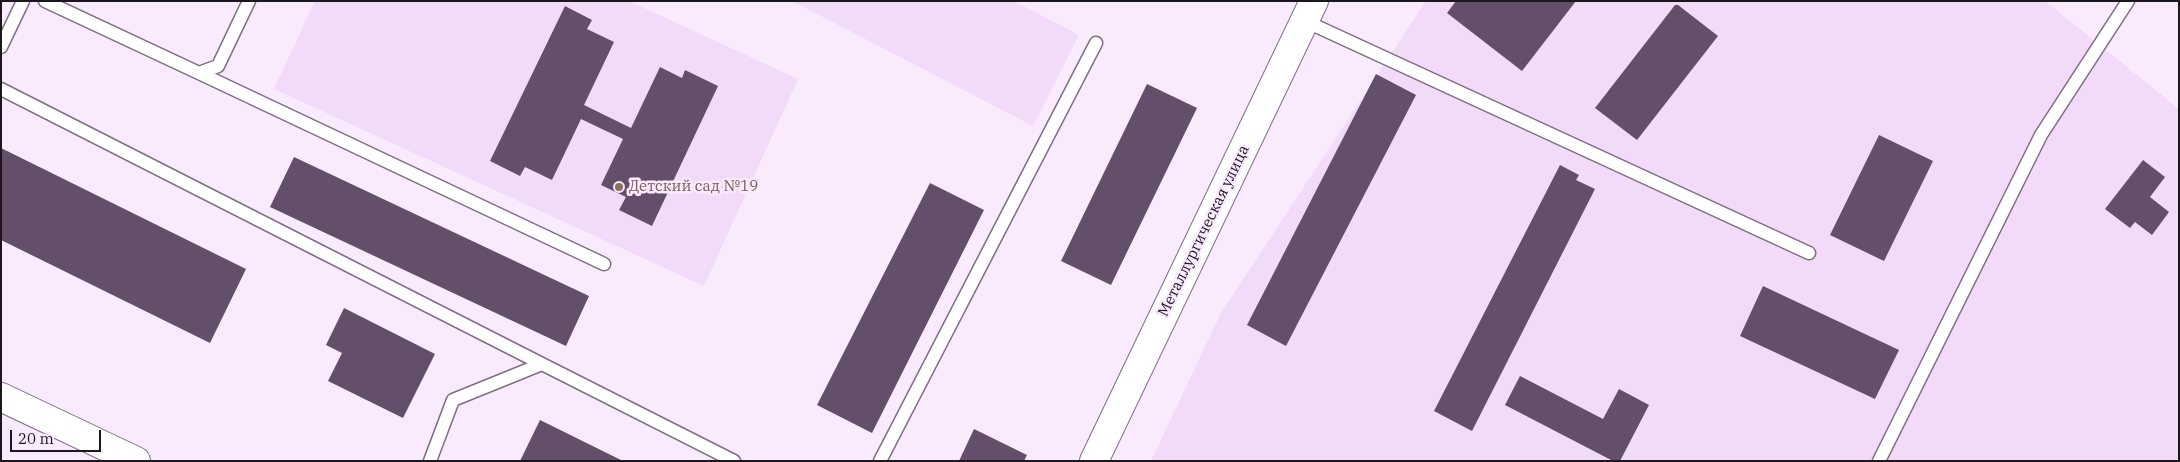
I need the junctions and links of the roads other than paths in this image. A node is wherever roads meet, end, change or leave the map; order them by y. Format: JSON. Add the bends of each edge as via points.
{"nodes":[{"id":1,"x":23,"y":1,"type":"edge"},
{"id":2,"x":45,"y":1,"type":"edge"},
{"id":3,"x":249,"y":1,"type":"edge"},
{"id":4,"x":2128,"y":1,"type":"edge"},
{"id":5,"x":1309,"y":11,"type":"edge"},
{"id":6,"x":1096,"y":43,"type":"dead end"},
{"id":7,"x":1,"y":47,"type":"edge"},
{"id":8,"x":198,"y":73,"type":"junction"},
{"id":9,"x":1,"y":89,"type":"edge"},
{"id":10,"x":1809,"y":253,"type":"dead end"},
{"id":11,"x":604,"y":264,"type":"dead end"},
{"id":12,"x":542,"y":364,"type":"junction"},
{"id":13,"x":1,"y":397,"type":"edge"},
{"id":14,"x":136,"y":461,"type":"edge"},
{"id":15,"x":430,"y":461,"type":"edge"},
{"id":16,"x":734,"y":461,"type":"edge"},
{"id":17,"x":880,"y":461,"type":"edge"},
{"id":18,"x":1094,"y":461,"type":"edge"},
{"id":19,"x":1880,"y":461,"type":"edge"}],
"edges":[{"from":1,"to":7,"type":"lane"},
{"from":2,"to":8,"type":"lane"},
{"from":3,"to":8,"type":"lane","via":[[218,66]]},
{"from":4,"to":19,"type":"lane","via":[[2041,135]]},
{"from":5,"to":10,"type":"lane"},
{"from":5,"to":18,"type":"street","name":"Металлургическая улица"},
{"from":6,"to":17,"type":"lane"},
{"from":8,"to":11,"type":"lane"},
{"from":9,"to":12,"type":"lane"},
{"from":12,"to":15,"type":"lane","via":[[452,400]]},
{"from":12,"to":16,"type":"lane"},
{"from":13,"to":14,"type":"street"}]}
